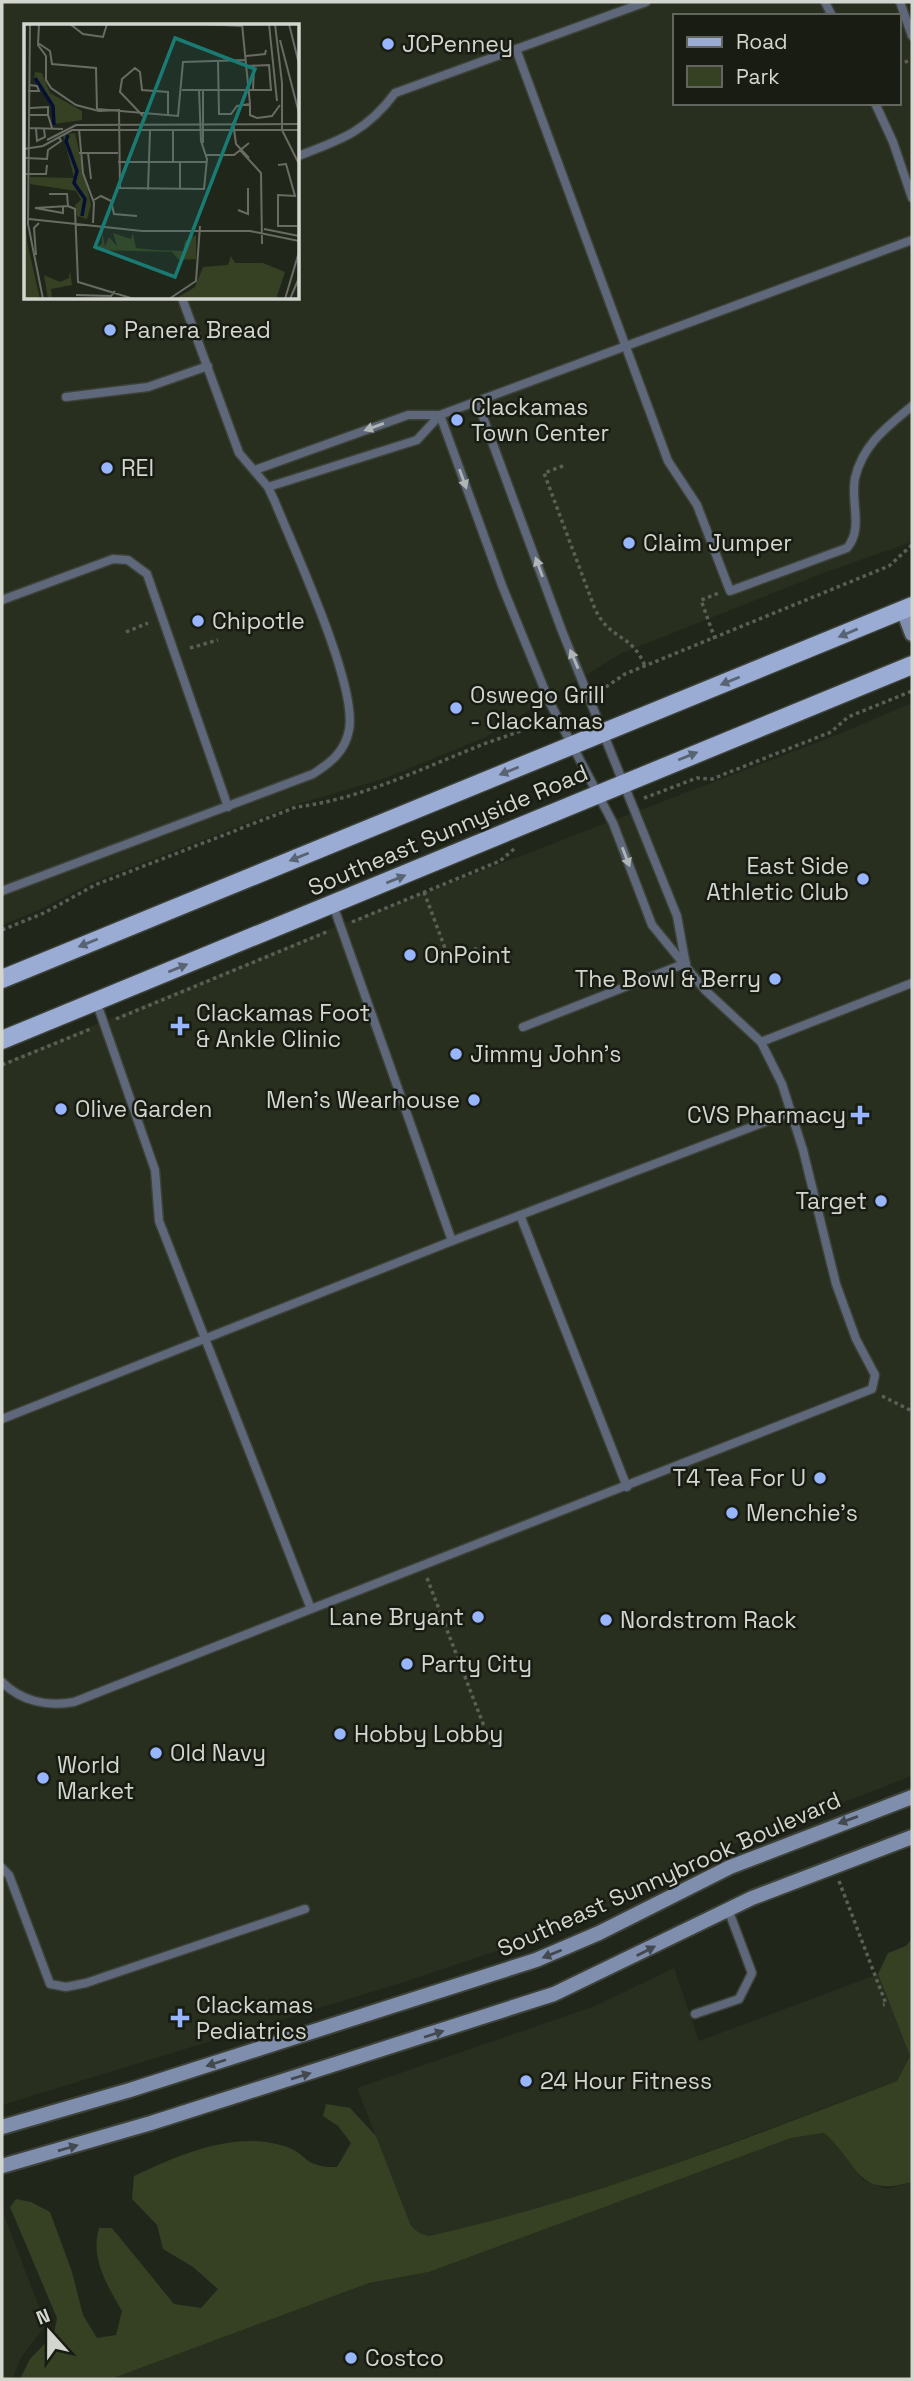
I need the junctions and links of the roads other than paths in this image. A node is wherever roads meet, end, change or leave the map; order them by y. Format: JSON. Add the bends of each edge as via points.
{"nodes":[{"id":1,"x":646,"y":2,"type":"edge"},
{"id":2,"x":900,"y":2,"type":"edge"},
{"id":3,"x":912,"y":36,"type":"edge"},
{"id":4,"x":516,"y":49,"type":"junction"},
{"id":5,"x":876,"y":105,"type":"edge"},
{"id":6,"x":299,"y":156,"type":"edge"},
{"id":7,"x":912,"y":198,"type":"edge"},
{"id":8,"x":912,"y":240,"type":"edge"},
{"id":9,"x":182,"y":299,"type":"edge"},
{"id":10,"x":626,"y":346,"type":"junction"},
{"id":11,"x":208,"y":366,"type":"junction"},
{"id":12,"x":66,"y":397,"type":"dead end"},
{"id":13,"x":477,"y":401,"type":"junction"},
{"id":14,"x":912,"y":406,"type":"edge"},
{"id":15,"x":440,"y":415,"type":"junction"},
{"id":16,"x":255,"y":470,"type":"junction"},
{"id":17,"x":268,"y":488,"type":"junction"},
{"id":18,"x":2,"y":600,"type":"edge"},
{"id":19,"x":908,"y":608,"type":"edge"},
{"id":20,"x":912,"y":634,"type":"edge"},
{"id":21,"x":912,"y":665,"type":"edge"},
{"id":22,"x":605,"y":732,"type":"junction"},
{"id":23,"x":572,"y":745,"type":"junction"},
{"id":24,"x":626,"y":783,"type":"junction"},
{"id":25,"x":598,"y":794,"type":"junction"},
{"id":26,"x":228,"y":807,"type":"junction"},
{"id":27,"x":2,"y":891,"type":"edge"},
{"id":28,"x":333,"y":905,"type":"junction"},
{"id":29,"x":686,"y":963,"type":"junction"},
{"id":30,"x":2,"y":979,"type":"edge"},
{"id":31,"x":912,"y":983,"type":"edge"},
{"id":32,"x":96,"y":1001,"type":"junction"},
{"id":33,"x":523,"y":1027,"type":"dead end"},
{"id":34,"x":2,"y":1040,"type":"edge"},
{"id":35,"x":761,"y":1042,"type":"junction"},
{"id":36,"x":791,"y":1112,"type":"junction"},
{"id":37,"x":520,"y":1215,"type":"junction"},
{"id":38,"x":452,"y":1241,"type":"junction"},
{"id":39,"x":205,"y":1339,"type":"junction"},
{"id":40,"x":2,"y":1419,"type":"edge"},
{"id":41,"x":627,"y":1487,"type":"junction"},
{"id":42,"x":311,"y":1609,"type":"junction"},
{"id":43,"x":2,"y":1682,"type":"edge"},
{"id":44,"x":912,"y":1797,"type":"edge"},
{"id":45,"x":912,"y":1837,"type":"edge"},
{"id":46,"x":2,"y":1868,"type":"edge"},
{"id":47,"x":305,"y":1909,"type":"dead end"},
{"id":48,"x":728,"y":1909,"type":"junction"},
{"id":49,"x":695,"y":2014,"type":"dead end"},
{"id":50,"x":2,"y":2127,"type":"edge"},
{"id":51,"x":2,"y":2166,"type":"edge"}],
"edges":[{"from":1,"to":4,"type":"lane"},
{"from":2,"to":3,"type":"lane"},
{"from":4,"to":6,"type":"lane","via":[[396,93],[377,118],[346,138]]},
{"from":4,"to":10,"type":"lane"},
{"from":5,"to":7,"type":"lane"},
{"from":8,"to":10,"type":"lane"},
{"from":9,"to":11,"type":"lane"},
{"from":10,"to":13,"type":"lane"},
{"from":10,"to":14,"type":"lane","via":[[668,461],[697,505],[729,589],[850,545],[856,525],[855,477],[862,457],[874,437]]},
{"from":11,"to":12,"type":"lane","via":[[148,387]]},
{"from":11,"to":16,"type":"lane","via":[[239,453]]},
{"from":13,"to":15,"type":"lane"},
{"from":22,"to":13,"type":"lane","one_way":true,"via":[[562,631]]},
{"from":15,"to":16,"type":"lane","one_way":true,"via":[[408,415]]},
{"from":15,"to":17,"type":"lane","via":[[417,440]]},
{"from":15,"to":23,"type":"lane","one_way":true,"via":[[503,588]]},
{"from":16,"to":17,"type":"lane"},
{"from":17,"to":26,"type":"lane","via":[[334,652],[349,699],[350,728],[333,761],[313,774]]},
{"from":18,"to":26,"type":"lane","via":[[113,559],[138,564],[147,574]]},
{"from":19,"to":20,"type":"main road"},
{"from":19,"to":22,"type":"main road","name":"Southeast Sunnyside Road","one_way":true},
{"from":24,"to":21,"type":"main road","name":"Southeast Sunnyside Road","one_way":true},
{"from":22,"to":23,"type":"main road","name":"Southeast Sunnyside Road"},
{"from":22,"to":24,"type":"lane"},
{"from":23,"to":25,"type":"lane"},
{"from":23,"to":30,"type":"main road","name":"Southeast Sunnyside Road","one_way":true},
{"from":24,"to":25,"type":"main road","name":"Southeast Sunnyside Road"},
{"from":24,"to":29,"type":"lane","via":[[677,916]]},
{"from":28,"to":25,"type":"main road","name":"Southeast Sunnyside Road","one_way":true},
{"from":25,"to":29,"type":"lane","one_way":true,"via":[[652,925]]},
{"from":26,"to":27,"type":"lane"},
{"from":32,"to":28,"type":"main road","name":"Southeast Sunnyside Road","one_way":true},
{"from":28,"to":38,"type":"lane"},
{"from":29,"to":33,"type":"lane"},
{"from":29,"to":35,"type":"lane","via":[[705,990]]},
{"from":31,"to":35,"type":"lane"},
{"from":32,"to":34,"type":"main road","name":"Southeast Sunnyside Road"},
{"from":32,"to":39,"type":"lane","via":[[155,1170],[159,1221]]},
{"from":35,"to":36,"type":"lane"},
{"from":36,"to":37,"type":"lane"},
{"from":36,"to":41,"type":"lane","via":[[836,1284],[875,1375],[872,1390]]},
{"from":37,"to":38,"type":"lane"},
{"from":37,"to":41,"type":"lane"},
{"from":38,"to":39,"type":"lane"},
{"from":39,"to":40,"type":"lane"},
{"from":39,"to":42,"type":"lane"},
{"from":41,"to":42,"type":"lane"},
{"from":42,"to":43,"type":"lane","via":[[74,1702],[26,1700]]},
{"from":44,"to":50,"type":"main road","name":"Southeast Sunnybrook Boulevard","one_way":true,"via":[[730,1867],[536,1961]]},
{"from":45,"to":48,"type":"main road"},
{"from":46,"to":47,"type":"lane","via":[[9,1875],[50,1984],[57,1987],[86,1983]]},
{"from":48,"to":49,"type":"lane","via":[[752,1973],[738,1999]]},
{"from":51,"to":48,"type":"main road","one_way":true,"via":[[554,1994]]}]}
